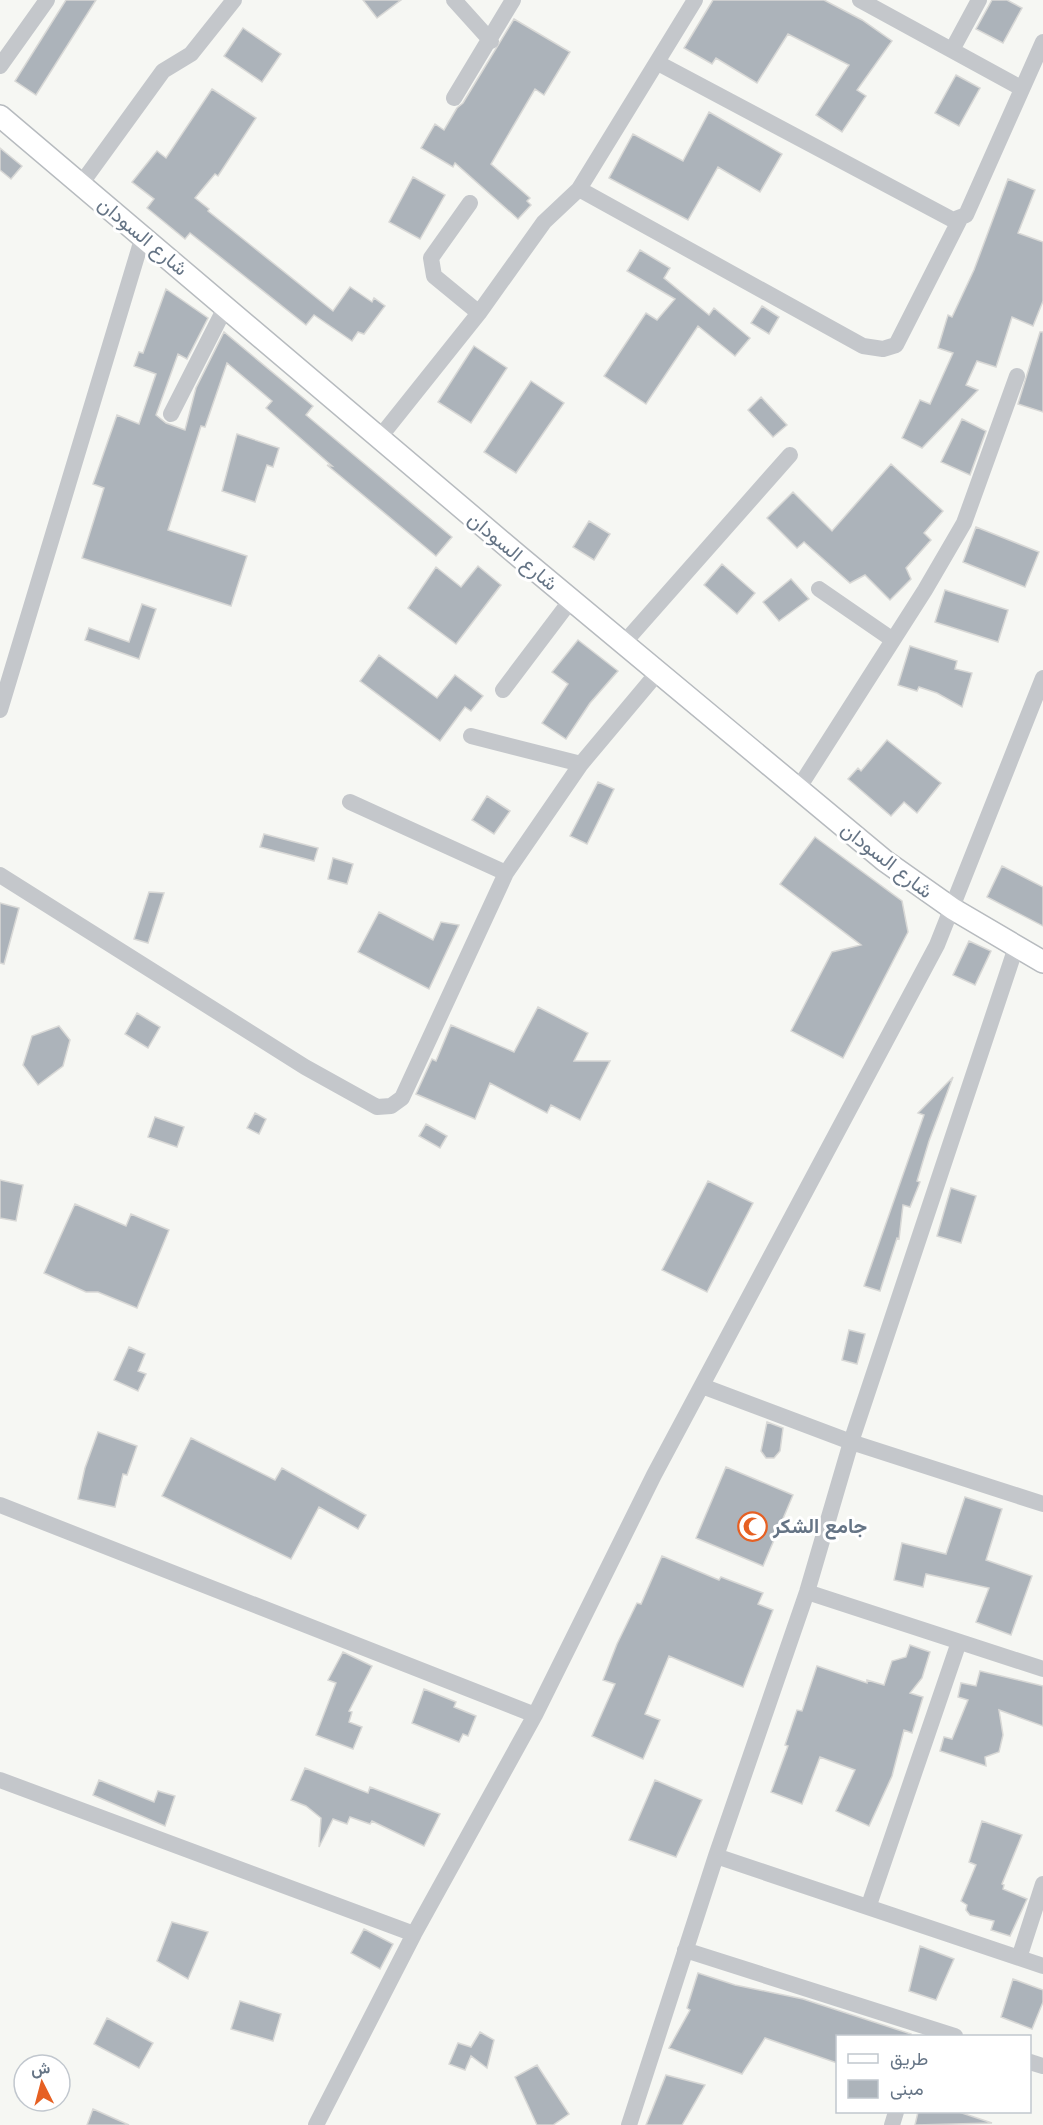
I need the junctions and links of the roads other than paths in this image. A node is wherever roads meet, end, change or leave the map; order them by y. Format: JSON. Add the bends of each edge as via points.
{"nodes":[{"id":1,"x":47,"y":0,"type":"edge"},
{"id":2,"x":234,"y":0,"type":"edge"},
{"id":3,"x":454,"y":0,"type":"edge"},
{"id":4,"x":513,"y":0,"type":"edge"},
{"id":5,"x":695,"y":0,"type":"edge"},
{"id":6,"x":860,"y":0,"type":"edge"},
{"id":7,"x":979,"y":0,"type":"edge"},
{"id":8,"x":491,"y":41,"type":"junction"},
{"id":9,"x":1043,"y":42,"type":"edge"},
{"id":10,"x":952,"y":50,"type":"junction"},
{"id":11,"x":658,"y":63,"type":"junction"},
{"id":12,"x":0,"y":66,"type":"edge"},
{"id":13,"x":1021,"y":88,"type":"junction"},
{"id":14,"x":454,"y":98,"type":"dead end"},
{"id":15,"x":0,"y":116,"type":"edge"},
{"id":16,"x":81,"y":184,"type":"junction"},
{"id":17,"x":579,"y":189,"type":"junction"},
{"id":18,"x":470,"y":202,"type":"dead end"},
{"id":19,"x":960,"y":219,"type":"junction"},
{"id":20,"x":143,"y":236,"type":"junction"},
{"id":21,"x":226,"y":306,"type":"junction"},
{"id":22,"x":479,"y":313,"type":"junction"},
{"id":23,"x":1017,"y":376,"type":"dead end"},
{"id":24,"x":171,"y":414,"type":"dead end"},
{"id":25,"x":380,"y":437,"type":"junction"},
{"id":26,"x":790,"y":455,"type":"dead end"},
{"id":27,"x":819,"y":589,"type":"dead end"},
{"id":28,"x":571,"y":600,"type":"junction"},
{"id":29,"x":893,"y":640,"type":"junction"},
{"id":30,"x":623,"y":644,"type":"junction"},
{"id":31,"x":659,"y":671,"type":"junction"},
{"id":32,"x":1043,"y":678,"type":"edge"},
{"id":33,"x":503,"y":690,"type":"dead end"},
{"id":34,"x":0,"y":710,"type":"edge"},
{"id":35,"x":471,"y":736,"type":"dead end"},
{"id":36,"x":582,"y":764,"type":"junction"},
{"id":37,"x":798,"y":789,"type":"junction"},
{"id":38,"x":350,"y":802,"type":"dead end"},
{"id":39,"x":506,"y":873,"type":"junction"},
{"id":40,"x":0,"y":875,"type":"edge"},
{"id":41,"x":953,"y":909,"type":"junction"},
{"id":42,"x":1016,"y":947,"type":"junction"},
{"id":43,"x":1043,"y":962,"type":"edge"},
{"id":44,"x":702,"y":1386,"type":"junction"},
{"id":45,"x":851,"y":1442,"type":"junction"},
{"id":46,"x":1043,"y":1504,"type":"edge"},
{"id":47,"x":0,"y":1505,"type":"edge"},
{"id":48,"x":807,"y":1592,"type":"junction"},
{"id":49,"x":959,"y":1642,"type":"junction"},
{"id":50,"x":1043,"y":1670,"type":"edge"},
{"id":51,"x":535,"y":1715,"type":"junction"},
{"id":52,"x":0,"y":1780,"type":"edge"},
{"id":53,"x":716,"y":1856,"type":"junction"},
{"id":54,"x":1043,"y":1884,"type":"edge"},
{"id":55,"x":869,"y":1905,"type":"junction"},
{"id":56,"x":414,"y":1934,"type":"junction"},
{"id":57,"x":685,"y":1950,"type":"junction"},
{"id":58,"x":1019,"y":1958,"type":"junction"},
{"id":59,"x":1043,"y":1965,"type":"edge"},
{"id":60,"x":923,"y":2031,"type":"edge"},
{"id":61,"x":944,"y":2035,"type":"edge"},
{"id":62,"x":316,"y":2125,"type":"edge"},
{"id":63,"x":629,"y":2125,"type":"edge"}],
"edges":[{"from":1,"to":12,"type":"street"},
{"from":2,"to":16,"type":"street","via":[[191,54],[163,71]]},
{"from":3,"to":8,"type":"street"},
{"from":4,"to":8,"type":"street"},
{"from":5,"to":11,"type":"street"},
{"from":6,"to":10,"type":"street"},
{"from":7,"to":10,"type":"street"},
{"from":8,"to":14,"type":"street"},
{"from":9,"to":13,"type":"street"},
{"from":10,"to":13,"type":"street"},
{"from":11,"to":17,"type":"street"},
{"from":11,"to":19,"type":"street","via":[[953,220]]},
{"from":13,"to":19,"type":"street","via":[[966,215]]},
{"from":15,"to":16,"type":"main road","name":"شارع السودان"},
{"from":16,"to":20,"type":"main road","name":"شارع السودان"},
{"from":17,"to":19,"type":"street","via":[[863,346],[883,349],[897,345]]},
{"from":17,"to":22,"type":"street","via":[[544,222]]},
{"from":18,"to":22,"type":"street","via":[[431,258],[434,276]]},
{"from":20,"to":21,"type":"main road","name":"شارع السودان"},
{"from":20,"to":34,"type":"street"},
{"from":21,"to":24,"type":"street"},
{"from":21,"to":25,"type":"main road","name":"شارع السودان"},
{"from":22,"to":25,"type":"street"},
{"from":23,"to":29,"type":"street","via":[[964,523]]},
{"from":25,"to":28,"type":"main road","name":"شارع السودان"},
{"from":26,"to":30,"type":"street"},
{"from":27,"to":29,"type":"street"},
{"from":28,"to":30,"type":"main road","name":"شارع السودان"},
{"from":28,"to":33,"type":"street"},
{"from":29,"to":37,"type":"street"},
{"from":30,"to":31,"type":"main road","name":"شارع السودان"},
{"from":31,"to":36,"type":"street"},
{"from":31,"to":37,"type":"main road","name":"شارع السودان"},
{"from":32,"to":41,"type":"street"},
{"from":35,"to":36,"type":"street"},
{"from":36,"to":39,"type":"street"},
{"from":37,"to":41,"type":"main road","name":"شارع السودان","via":[[885,861]]},
{"from":38,"to":39,"type":"street"},
{"from":39,"to":40,"type":"street","via":[[402,1098],[384,1108],[305,1067]]},
{"from":41,"to":42,"type":"main road","name":"شارع السودان"},
{"from":41,"to":44,"type":"street"},
{"from":42,"to":43,"type":"main road","name":"شارع السودان"},
{"from":42,"to":45,"type":"street"},
{"from":44,"to":45,"type":"street"},
{"from":44,"to":51,"type":"street"},
{"from":45,"to":46,"type":"street"},
{"from":45,"to":48,"type":"street"},
{"from":47,"to":51,"type":"street"},
{"from":48,"to":49,"type":"street"},
{"from":48,"to":53,"type":"street"},
{"from":49,"to":50,"type":"street"},
{"from":49,"to":55,"type":"street"},
{"from":51,"to":56,"type":"street"},
{"from":52,"to":56,"type":"street"},
{"from":53,"to":55,"type":"street"},
{"from":53,"to":57,"type":"street"},
{"from":54,"to":58,"type":"street"},
{"from":55,"to":58,"type":"street"},
{"from":56,"to":62,"type":"street"},
{"from":57,"to":60,"type":"street"},
{"from":57,"to":63,"type":"street"},
{"from":58,"to":59,"type":"street"},
{"from":60,"to":61,"type":"street"}]}
